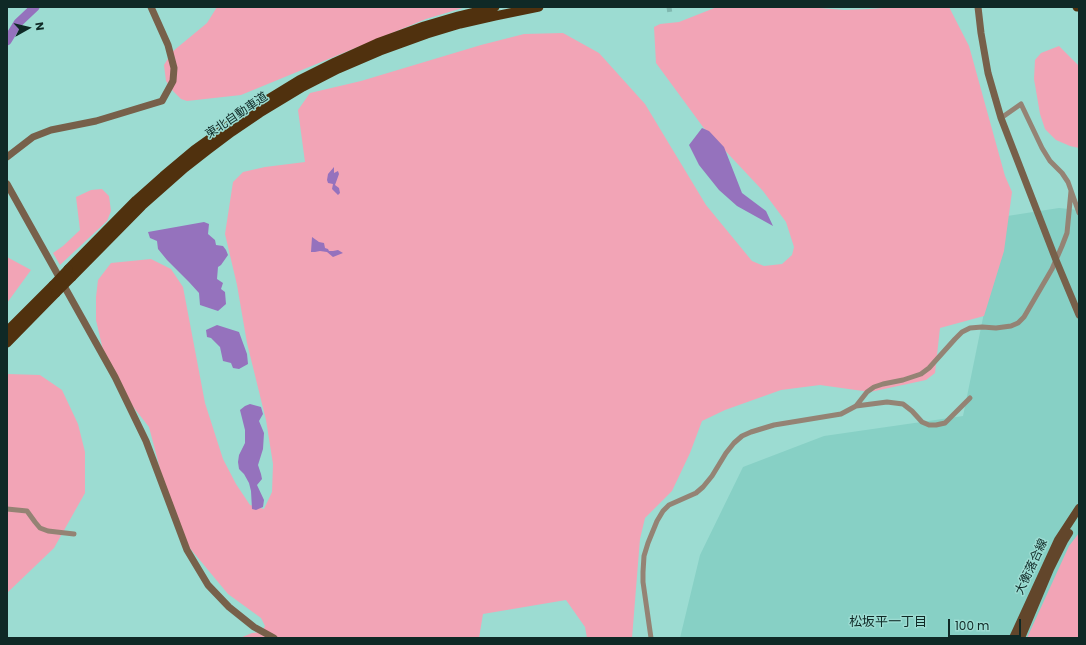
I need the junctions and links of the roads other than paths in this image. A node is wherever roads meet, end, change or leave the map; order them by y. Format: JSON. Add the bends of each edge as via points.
{"nodes":[{"id":1,"x":151,"y":7,"type":"edge"},
{"id":2,"x":495,"y":7,"type":"edge"},
{"id":3,"x":539,"y":7,"type":"edge"},
{"id":4,"x":978,"y":7,"type":"edge"},
{"id":5,"x":1001,"y":118,"type":"junction"},
{"id":6,"x":7,"y":157,"type":"edge"},
{"id":7,"x":7,"y":184,"type":"edge"},
{"id":8,"x":1071,"y":191,"type":"junction"},
{"id":9,"x":1079,"y":213,"type":"edge"},
{"id":10,"x":1056,"y":260,"type":"junction"},
{"id":11,"x":70,"y":273,"type":"junction"},
{"id":12,"x":54,"y":289,"type":"junction"},
{"id":13,"x":1079,"y":315,"type":"edge"},
{"id":14,"x":7,"y":331,"type":"edge"},
{"id":15,"x":7,"y":343,"type":"edge"},
{"id":16,"x":970,"y":398,"type":"dead end"},
{"id":17,"x":856,"y":406,"type":"junction"},
{"id":18,"x":1079,"y":508,"type":"edge"},
{"id":19,"x":7,"y":509,"type":"edge"},
{"id":20,"x":1079,"y":517,"type":"edge"},
{"id":21,"x":74,"y":534,"type":"dead end"},
{"id":22,"x":274,"y":638,"type":"edge"},
{"id":23,"x":651,"y":638,"type":"edge"},
{"id":24,"x":1013,"y":638,"type":"edge"},
{"id":25,"x":1021,"y":638,"type":"edge"}],
"edges":[{"from":1,"to":6,"type":"street","via":[[168,46],[174,68],[173,81],[162,101],[96,121],[45,132],[33,137]]},
{"from":2,"to":11,"type":"highway","name":"東北自動車道","via":[[424,26],[376,44],[299,80],[250,110],[194,150],[136,200]]},
{"from":3,"to":11,"type":"highway","name":"東北自動車道","via":[[427,34],[380,51],[303,87],[232,132],[191,163]]},
{"from":4,"to":5,"type":"street","via":[[988,72]]},
{"from":5,"to":8,"type":"street","via":[[1021,104],[1042,148],[1062,173]]},
{"from":5,"to":10,"type":"street"},
{"from":7,"to":22,"type":"street","via":[[115,377],[146,441],[187,550],[208,585],[254,627]]},
{"from":8,"to":9,"type":"street"},
{"from":8,"to":10,"type":"street","via":[[1067,233]]},
{"from":10,"to":13,"type":"street"},
{"from":10,"to":17,"type":"street","via":[[1024,317],[1018,323],[996,328],[970,328],[962,332],[921,374],[874,386]]},
{"from":11,"to":12,"type":"highway","name":"東北自動車道","bridge":true},
{"from":12,"to":14,"type":"highway","name":"東北自動車道"},
{"from":12,"to":15,"type":"highway","name":"東北自動車道"},
{"from":16,"to":17,"type":"street","via":[[945,423],[936,425],[922,422],[903,404],[887,402]]},
{"from":17,"to":23,"type":"street","via":[[841,414],[774,425],[742,436],[726,453],[703,487],[696,493],[669,505],[663,511],[657,520],[644,556],[643,582]]},
{"from":18,"to":24,"type":"main road","name":"大衡落合線","via":[[1058,540]]},
{"from":19,"to":21,"type":"street","via":[[27,511],[40,528],[48,531]]},
{"from":20,"to":25,"type":"main road","name":"大衡落合線","via":[[1064,541]]}]}
